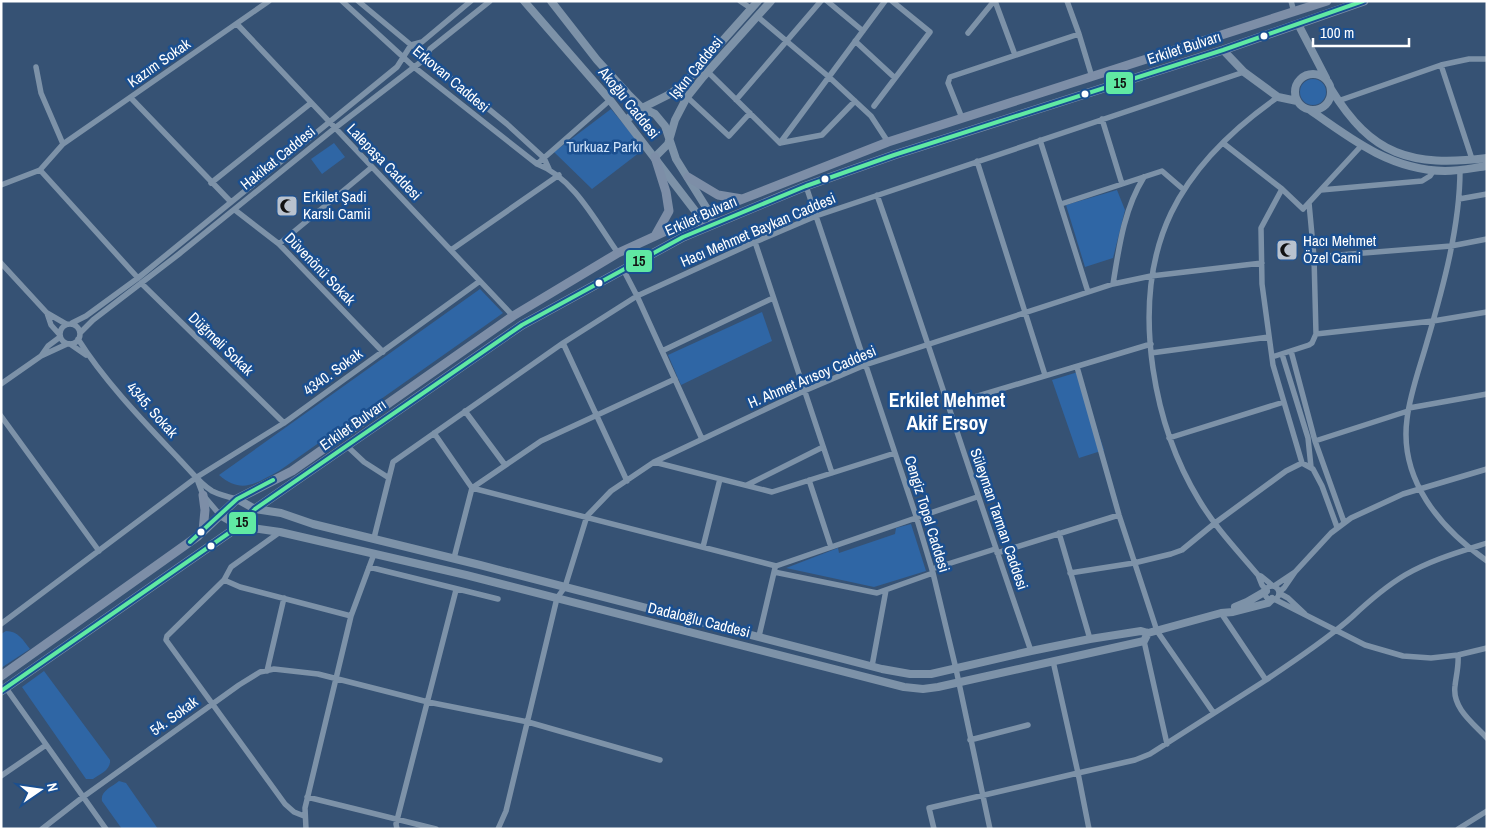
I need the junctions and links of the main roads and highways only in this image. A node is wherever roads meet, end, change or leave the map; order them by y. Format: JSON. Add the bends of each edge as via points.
{"nodes":[{"id":1,"x":1327,"y":1,"type":"edge"},
{"id":2,"x":1364,"y":1,"type":"edge"},
{"id":3,"x":1294,"y":12,"type":"junction"},
{"id":4,"x":1298,"y":24,"type":"junction"},
{"id":5,"x":1218,"y":36,"type":"junction"},
{"id":6,"x":1223,"y":50,"type":"junction"},
{"id":7,"x":654,"y":156,"type":"road end"},
{"id":8,"x":688,"y":178,"type":"road end"},
{"id":9,"x":742,"y":199,"type":"junction"},
{"id":10,"x":655,"y":236,"type":"junction"},
{"id":11,"x":203,"y":496,"type":"road end"},
{"id":12,"x":203,"y":531,"type":"junction"},
{"id":13,"x":1,"y":676,"type":"edge"},
{"id":14,"x":4,"y":689,"type":"edge"}],
"edges":[{"from":1,"to":3,"type":"main road","name":"Erkilet Bulvarı"},
{"from":2,"to":4,"type":"main road","name":"Erkilet Bulvarı"},
{"from":3,"to":4,"type":"main road"},
{"from":3,"to":5,"type":"main road","name":"Erkilet Bulvarı"},
{"from":4,"to":6,"type":"main road","name":"Erkilet Bulvarı"},
{"from":5,"to":6,"type":"main road"},
{"from":5,"to":9,"type":"main road","name":"Erkilet Bulvarı","via":[[888,142]]},
{"from":6,"to":14,"type":"main road","name":"Erkilet Bulvarı","via":[[903,152],[806,186],[683,237],[522,325],[255,509],[239,526]]},
{"from":7,"to":10,"type":"main road","via":[[669,210]]},
{"from":8,"to":9,"type":"main road","via":[[718,195]]},
{"from":9,"to":10,"type":"main road","name":"Erkilet Bulvarı"},
{"from":10,"to":12,"type":"main road","name":"Erkilet Bulvarı","via":[[618,253],[513,316],[292,471],[237,498]]},
{"from":11,"to":12,"type":"main road"},
{"from":12,"to":13,"type":"main road","name":"Erkilet Bulvarı"}]}
